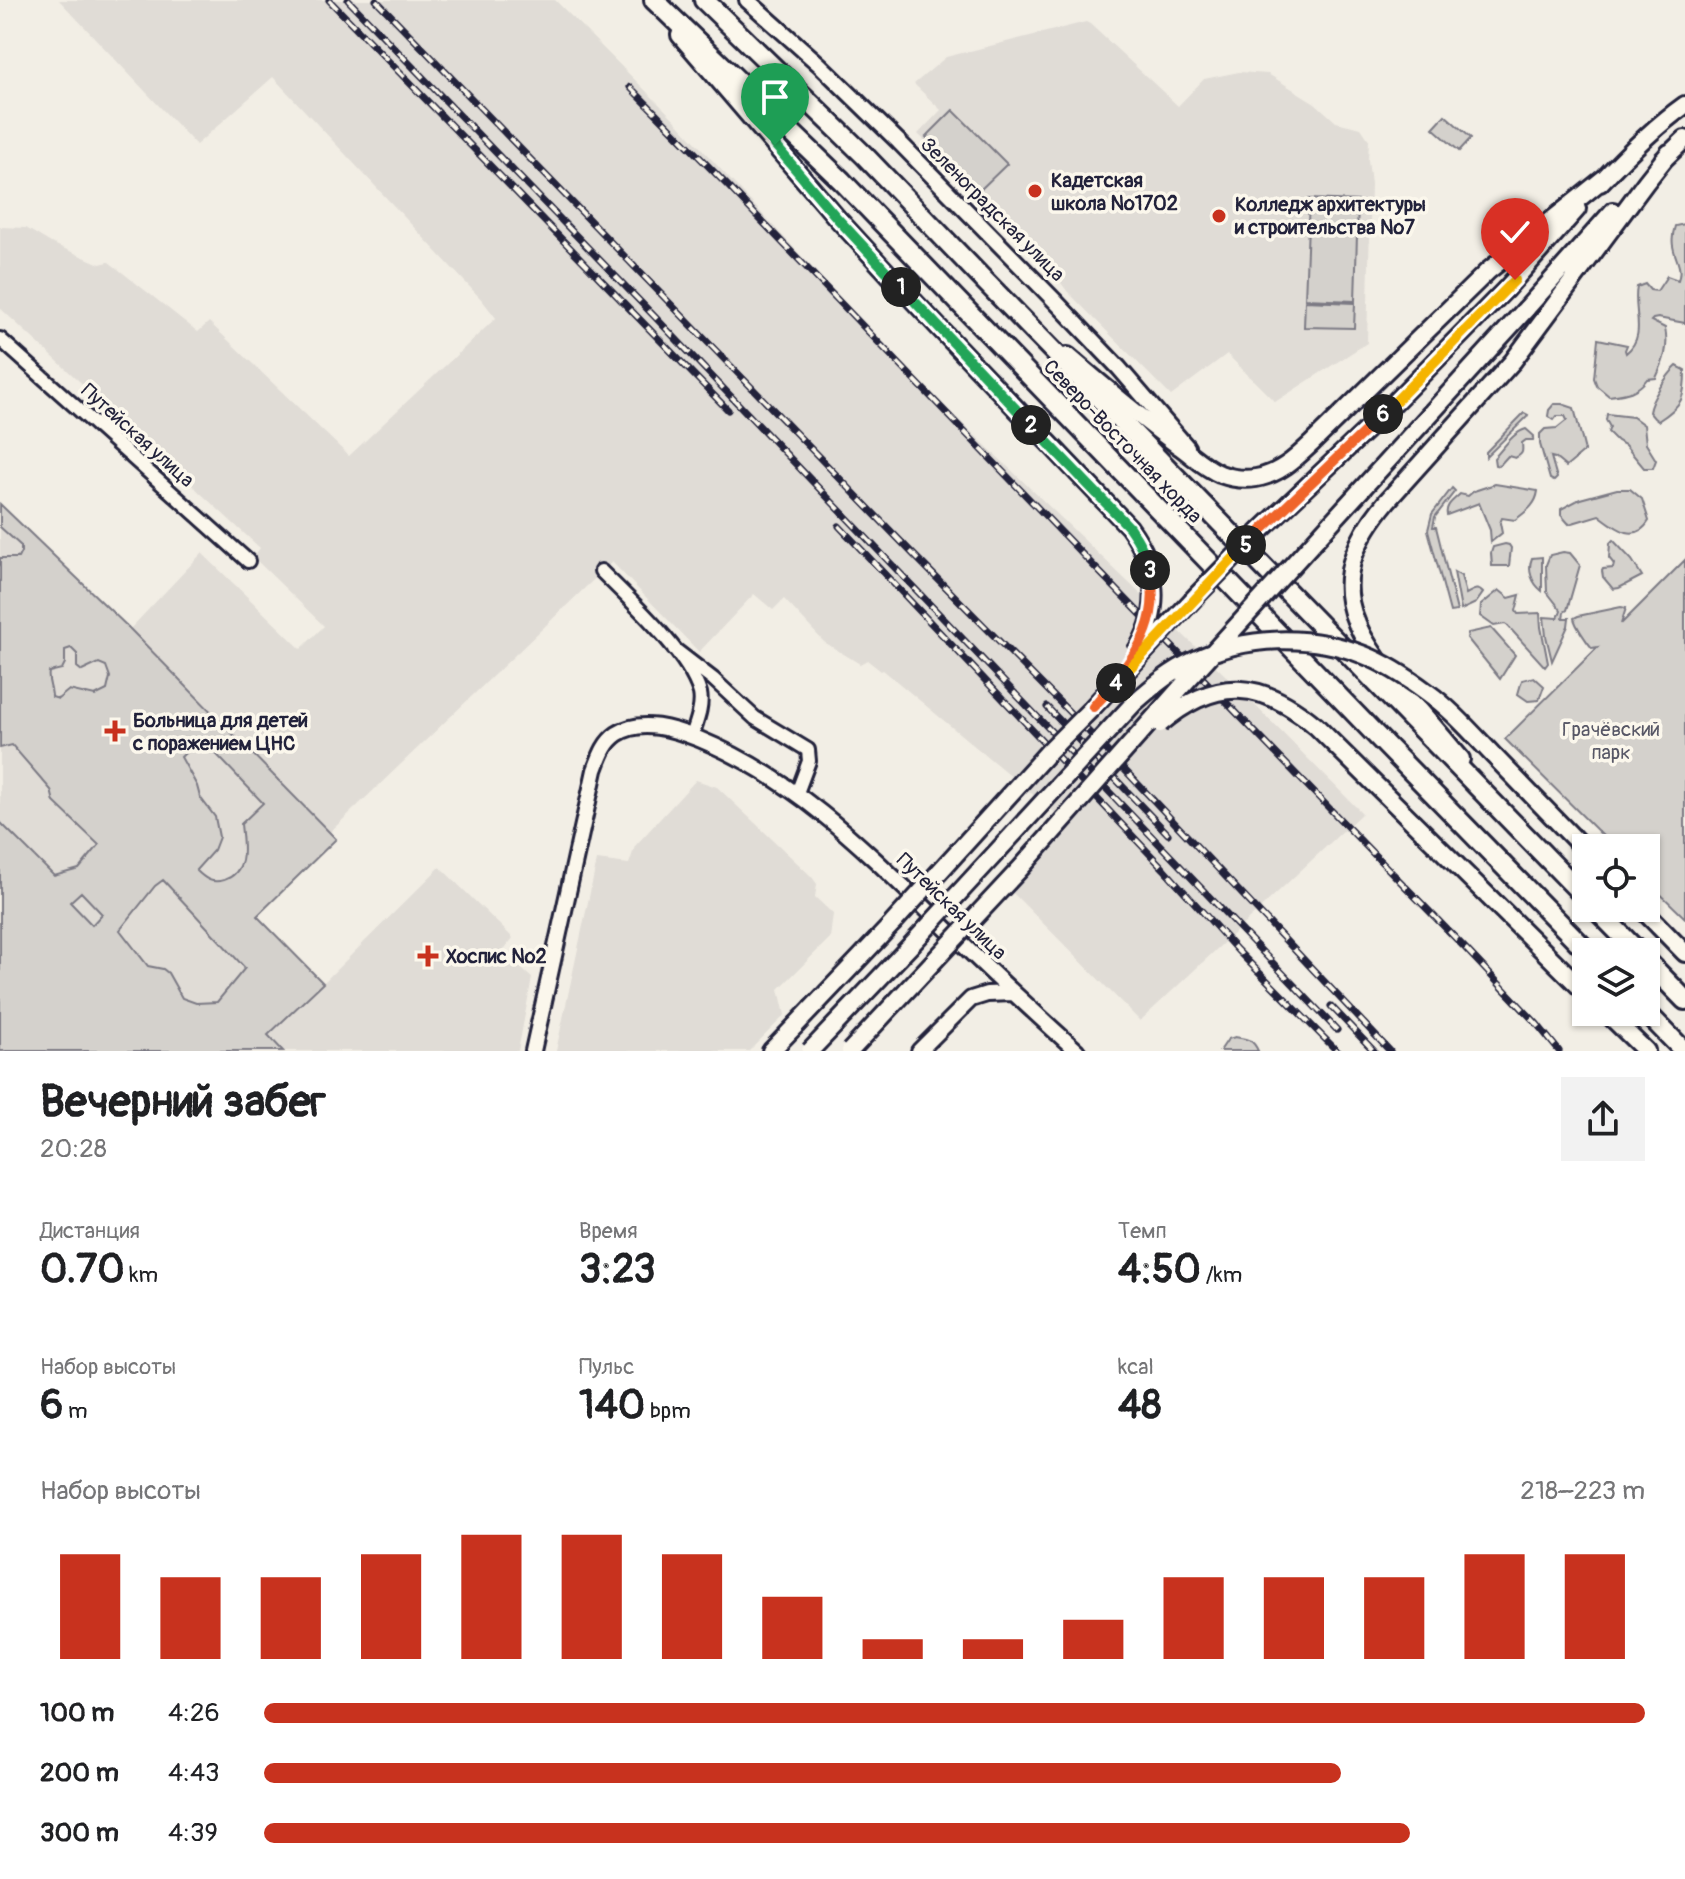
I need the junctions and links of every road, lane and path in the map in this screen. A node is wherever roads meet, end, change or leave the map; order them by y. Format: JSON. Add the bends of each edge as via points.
{"nodes":[{"id":1,"x":652,"y":0,"type":"edge"},
{"id":2,"x":704,"y":0,"type":"edge"},
{"id":3,"x":747,"y":0,"type":"edge"},
{"id":4,"x":1685,"y":105,"type":"edge"},
{"id":5,"x":1685,"y":139,"type":"edge"},
{"id":6,"x":1669,"y":153,"type":"junction"},
{"id":7,"x":1607,"y":176,"type":"junction"},
{"id":8,"x":981,"y":277,"type":"junction"},
{"id":9,"x":0,"y":339,"type":"edge"},
{"id":10,"x":1198,"y":460,"type":"junction"},
{"id":11,"x":248,"y":561,"type":"dead end"},
{"id":12,"x":601,"y":571,"type":"dead end"},
{"id":13,"x":674,"y":649,"type":"junction"},
{"id":14,"x":1093,"y":707,"type":"junction"},
{"id":15,"x":692,"y":736,"type":"junction"},
{"id":16,"x":1122,"y":756,"type":"junction"},
{"id":17,"x":797,"y":793,"type":"junction"},
{"id":18,"x":1572,"y":837,"type":"edge"},
{"id":19,"x":1534,"y":845,"type":"junction"},
{"id":20,"x":1572,"y":884,"type":"edge"},
{"id":21,"x":1609,"y":922,"type":"edge"},
{"id":22,"x":1655,"y":922,"type":"edge"},
{"id":23,"x":1574,"y":938,"type":"edge"},
{"id":24,"x":1624,"y":938,"type":"edge"},
{"id":25,"x":1685,"y":953,"type":"edge"},
{"id":26,"x":1660,"y":974,"type":"edge"},
{"id":27,"x":1572,"y":979,"type":"edge"},
{"id":28,"x":1013,"y":993,"type":"junction"},
{"id":29,"x":1685,"y":1000,"type":"edge"},
{"id":30,"x":1620,"y":1026,"type":"edge"},
{"id":31,"x":1660,"y":1026,"type":"edge"},
{"id":32,"x":533,"y":1051,"type":"edge"},
{"id":33,"x":771,"y":1051,"type":"edge"},
{"id":34,"x":810,"y":1051,"type":"edge"},
{"id":35,"x":850,"y":1051,"type":"edge"},
{"id":36,"x":919,"y":1051,"type":"edge"},
{"id":37,"x":1077,"y":1051,"type":"edge"},
{"id":38,"x":1646,"y":1051,"type":"edge"},
{"id":39,"x":1684,"y":1051,"type":"edge"}],
"edges":[{"from":1,"to":14,"type":"main road","bridge":true,"via":[[837,218],[1139,541],[1151,572],[1152,613],[1143,641]]},
{"from":1,"to":23,"type":"main road","name":"Северо-Восточная хорда","via":[[842,181]]},
{"from":2,"to":8,"type":"main road","name":"Северо-Восточная хорда"},
{"from":3,"to":10,"type":"street","name":"Зеленоградская улица","via":[[899,142],[1055,301]]},
{"from":4,"to":7,"type":"main road"},
{"from":5,"to":6,"type":"main road"},
{"from":6,"to":16,"type":"main road","bridge":true},
{"from":6,"to":19,"type":"main road","via":[[1505,371],[1378,511],[1362,535],[1349,572],[1351,609],[1387,673]]},
{"from":7,"to":10,"type":"main road","via":[[1488,271],[1284,467],[1246,479],[1220,474]]},
{"from":7,"to":14,"type":"main road","bridge":true,"via":[[1506,289],[1241,550]]},
{"from":8,"to":10,"type":"main road","via":[[1070,358]]},
{"from":8,"to":19,"type":"main road","name":"Северо-Восточная хорда"},
{"from":9,"to":11,"type":"street","name":"Путейская улица"},
{"from":12,"to":13,"type":"street"},
{"from":13,"to":15,"type":"street","via":[[700,695]]},
{"from":13,"to":17,"type":"street","via":[[755,718],[808,750]]},
{"from":14,"to":33,"type":"main road","bridge":true},
{"from":15,"to":17,"type":"street","name":"Путейская улица","via":[[731,752]]},
{"from":15,"to":32,"type":"street","name":"Путейская улица","via":[[642,727],[617,734],[601,753]]},
{"from":16,"to":27,"type":"main road","bridge":true,"via":[[1175,711],[1204,696],[1248,690],[1274,697],[1316,726]]},
{"from":16,"to":35,"type":"main road","bridge":true},
{"from":17,"to":28,"type":"street","name":"Путейская улица"},
{"from":18,"to":34,"type":"main road","bridge":true,"via":[[1464,725],[1429,693],[1386,665],[1336,646],[1305,641],[1232,647],[1194,660],[1134,703]]},
{"from":19,"to":20,"type":"main road","name":"Северо-Восточная хорда"},
{"from":21,"to":24,"type":"main road"},
{"from":22,"to":25,"type":"main road"},
{"from":26,"to":29,"type":"main road"},
{"from":28,"to":36,"type":"street","via":[[971,999]]},
{"from":28,"to":37,"type":"street","name":"Путейская улица"},
{"from":30,"to":38,"type":"main road"},
{"from":31,"to":39,"type":"main road"}]}
